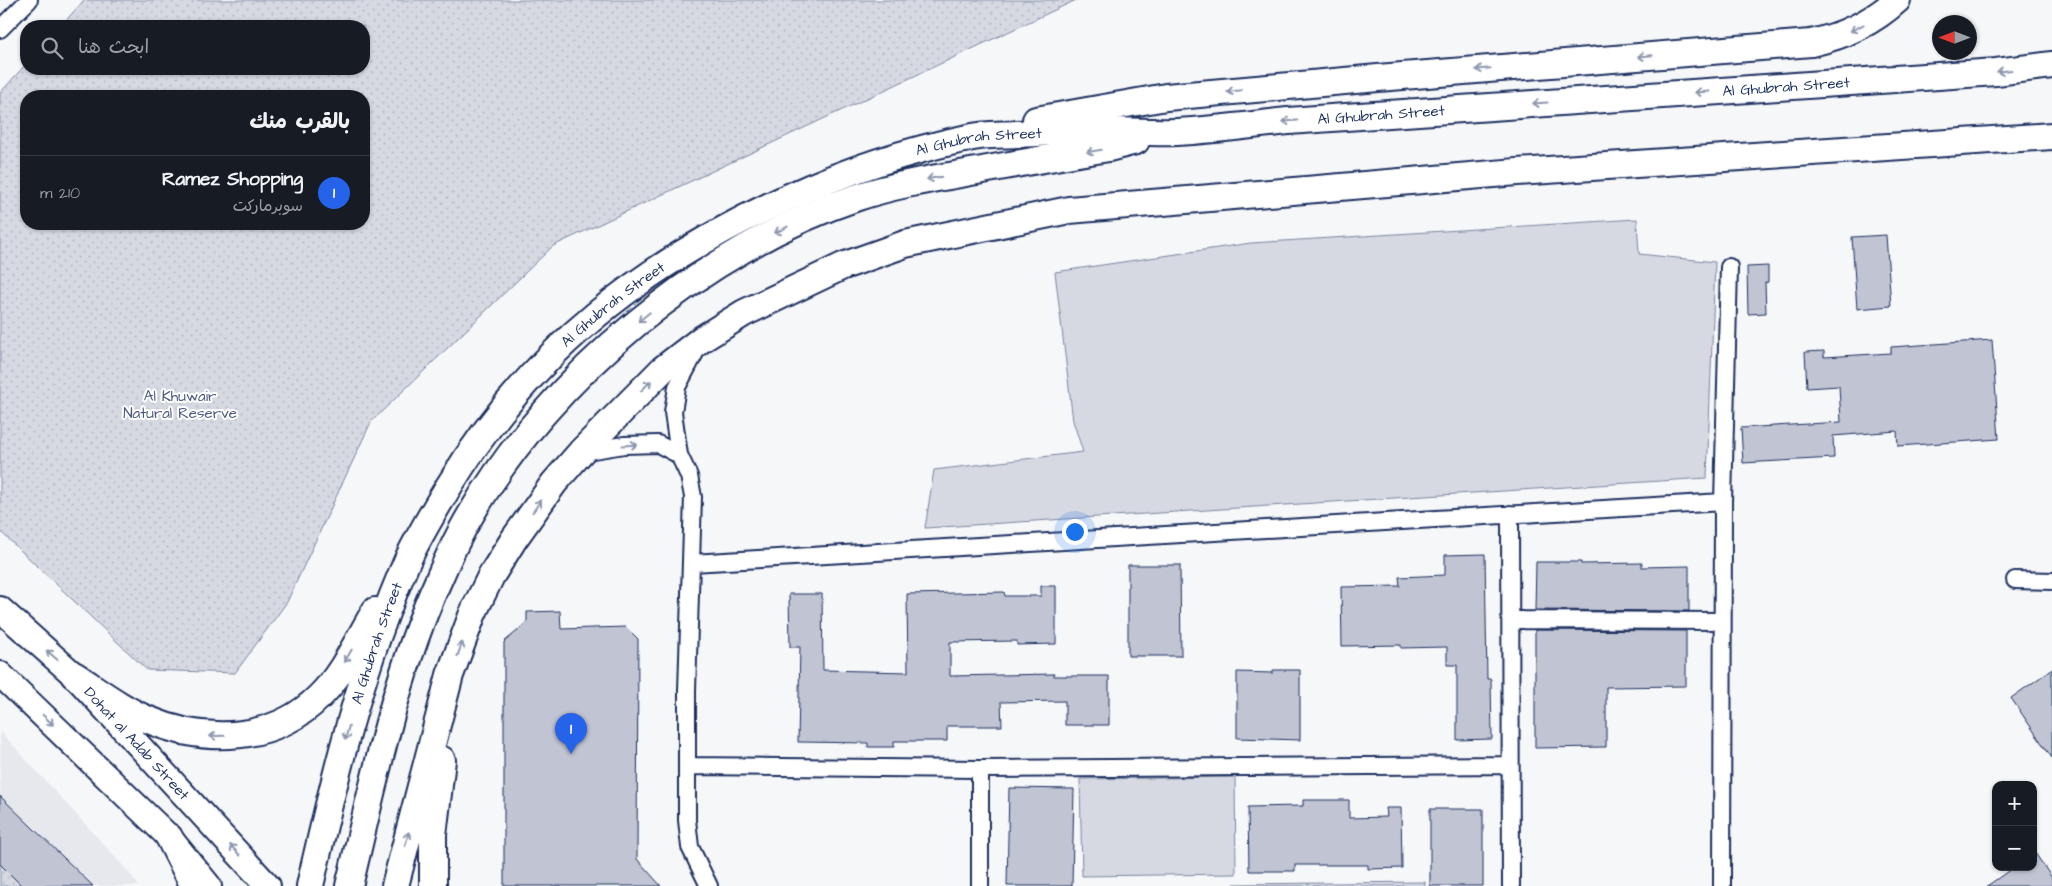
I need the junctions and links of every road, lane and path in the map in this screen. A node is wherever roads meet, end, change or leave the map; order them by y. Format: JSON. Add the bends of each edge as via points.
{"nodes":[{"id":1,"x":29,"y":0,"type":"edge"},
{"id":2,"x":1897,"y":0,"type":"edge"},
{"id":3,"x":0,"y":29,"type":"edge"},
{"id":4,"x":2052,"y":65,"type":"edge"},
{"id":5,"x":1176,"y":132,"type":"junction"},
{"id":6,"x":972,"y":136,"type":"junction"},
{"id":7,"x":2052,"y":136,"type":"edge"},
{"id":8,"x":1729,"y":267,"type":"dead end"},
{"id":9,"x":702,"y":339,"type":"junction"},
{"id":10,"x":582,"y":452,"type":"junction"},
{"id":11,"x":679,"y":454,"type":"junction"},
{"id":12,"x":1723,"y":502,"type":"junction"},
{"id":13,"x":1510,"y":514,"type":"junction"},
{"id":14,"x":410,"y":555,"type":"junction"},
{"id":15,"x":692,"y":563,"type":"junction"},
{"id":16,"x":2015,"y":580,"type":"dead end"},
{"id":17,"x":2052,"y":581,"type":"edge"},
{"id":18,"x":0,"y":609,"type":"edge"},
{"id":19,"x":1510,"y":620,"type":"junction"},
{"id":20,"x":1722,"y":621,"type":"junction"},
{"id":21,"x":0,"y":674,"type":"edge"},
{"id":22,"x":74,"y":675,"type":"junction"},
{"id":23,"x":450,"y":675,"type":"junction"},
{"id":24,"x":1510,"y":765,"type":"junction"},
{"id":25,"x":687,"y":766,"type":"junction"},
{"id":26,"x":980,"y":769,"type":"junction"},
{"id":27,"x":169,"y":837,"type":"junction"},
{"id":28,"x":194,"y":886,"type":"edge"},
{"id":29,"x":209,"y":886,"type":"edge"},
{"id":30,"x":268,"y":886,"type":"edge"},
{"id":31,"x":310,"y":886,"type":"edge"},
{"id":32,"x":349,"y":886,"type":"edge"},
{"id":33,"x":395,"y":886,"type":"edge"},
{"id":34,"x":433,"y":886,"type":"edge"},
{"id":35,"x":709,"y":886,"type":"edge"},
{"id":36,"x":980,"y":886,"type":"edge"},
{"id":37,"x":1511,"y":886,"type":"edge"},
{"id":38,"x":1722,"y":886,"type":"edge"}],
"edges":[{"from":1,"to":3,"type":"street"},
{"from":2,"to":6,"type":"main road","one_way":true,"via":[[1858,28],[1811,43],[1166,97],[1036,120]]},
{"from":4,"to":5,"type":"main road","name":"Al Ghubrah Street","one_way":true,"via":[[1996,72],[1298,120]]},
{"from":5,"to":6,"type":"main road","name":"Al Ghubrah Street","via":[[1087,131]]},
{"from":5,"to":32,"type":"main road","one_way":true,"via":[[1110,148],[922,180],[858,197],[800,220],[694,280],[594,360],[553,402],[508,459],[470,516],[438,580],[392,712]]},
{"from":6,"to":14,"type":"main road","name":"Al Ghubrah Street","via":[[873,163],[764,209],[665,263],[614,299],[530,376],[495,418],[467,456]]},
{"from":7,"to":9,"type":"main road","via":[[1517,172],[1069,210],[905,244],[843,266],[791,290],[744,313]]},
{"from":8,"to":12,"type":"street"},
{"from":10,"to":9,"type":"main road","one_way":true,"via":[[663,369]]},
{"from":9,"to":11,"type":"street","via":[[685,369],[674,400]]},
{"from":10,"to":11,"type":"street","one_way":true,"via":[[624,445],[658,444]]},
{"from":23,"to":10,"type":"main road","one_way":true,"via":[[491,576],[554,483]]},
{"from":11,"to":15,"type":"street","via":[[689,476],[693,497]]},
{"from":12,"to":13,"type":"street"},
{"from":12,"to":20,"type":"street"},
{"from":13,"to":15,"type":"street"},
{"from":13,"to":19,"type":"street"},
{"from":14,"to":22,"type":"main road","one_way":true,"via":[[336,678],[297,716],[263,731],[211,736],[184,733],[122,706]]},
{"from":14,"to":31,"type":"main road","name":"Al Ghubrah Street","one_way":true,"via":[[385,613],[348,732]]},
{"from":15,"to":25,"type":"street"},
{"from":16,"to":17,"type":"street"},
{"from":22,"to":18,"type":"main road","name":"Dohat al Adab Street","one_way":true},
{"from":19,"to":20,"type":"street"},
{"from":19,"to":24,"type":"street"},
{"from":20,"to":38,"type":"street"},
{"from":21,"to":27,"type":"main road","one_way":true},
{"from":30,"to":22,"type":"main road","name":"Dohat al Adab Street","one_way":true},
{"from":33,"to":23,"type":"main road","one_way":true},
{"from":23,"to":34,"type":"main road","via":[[433,835]]},
{"from":24,"to":26,"type":"street"},
{"from":24,"to":37,"type":"street"},
{"from":25,"to":26,"type":"street"},
{"from":25,"to":35,"type":"street","via":[[690,847]]},
{"from":26,"to":36,"type":"street"},
{"from":27,"to":28,"type":"main road"},
{"from":27,"to":29,"type":"main road"}]}
